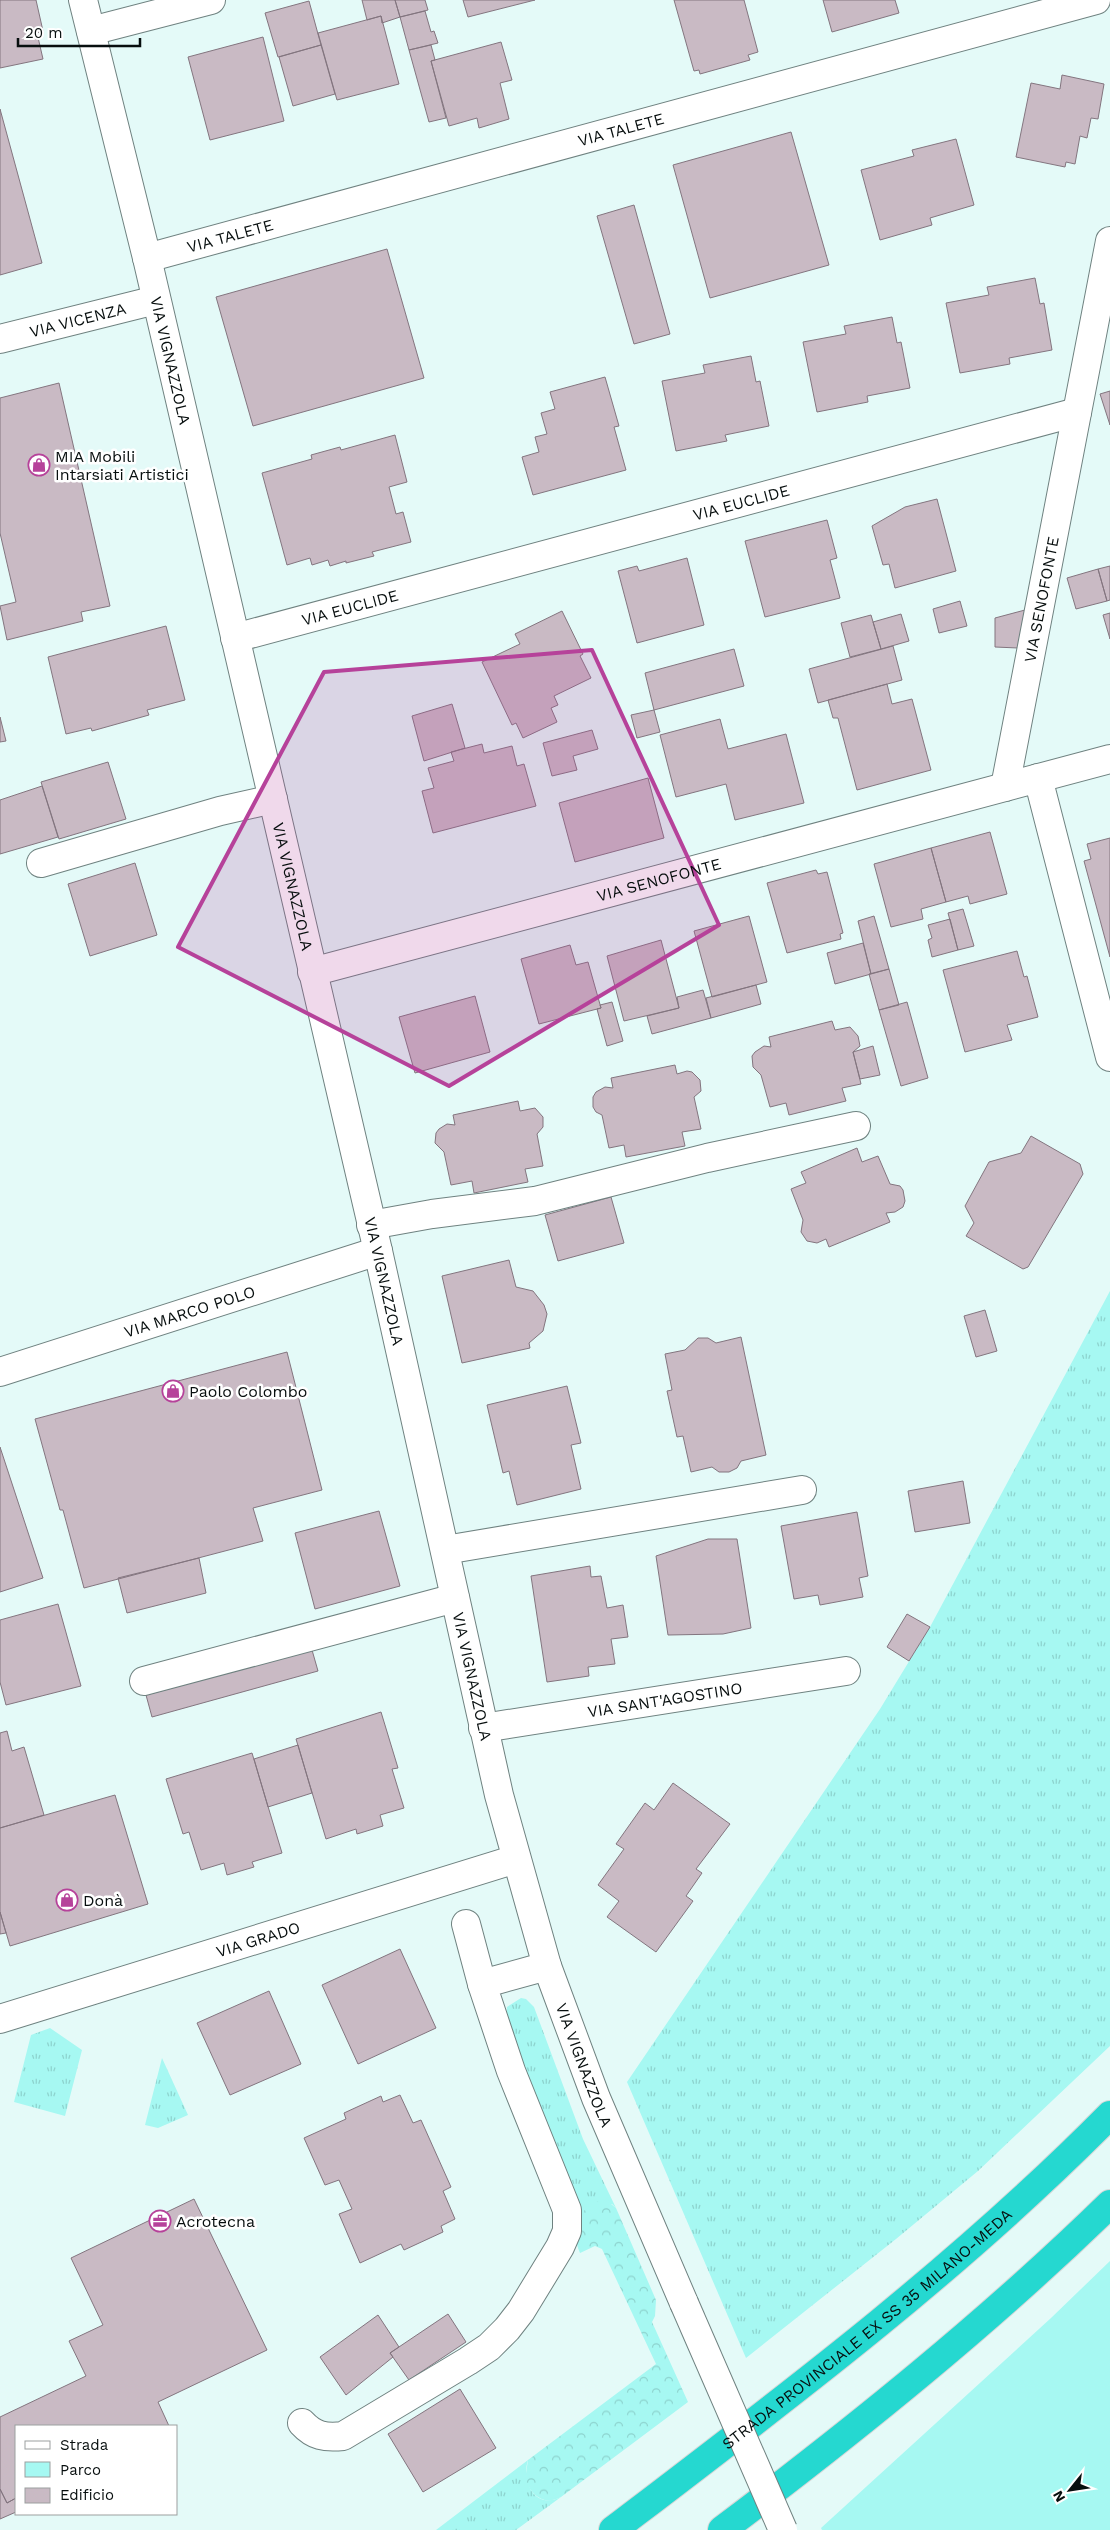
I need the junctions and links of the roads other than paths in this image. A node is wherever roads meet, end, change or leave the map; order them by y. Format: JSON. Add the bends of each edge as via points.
{"nodes":[{"id":1,"x":83,"y":0,"type":"edge"},
{"id":2,"x":210,"y":0,"type":"edge"},
{"id":3,"x":1096,"y":0,"type":"edge"},
{"id":4,"x":91,"y":31,"type":"junction"},
{"id":5,"x":1110,"y":241,"type":"edge"},
{"id":6,"x":147,"y":258,"type":"junction"},
{"id":7,"x":156,"y":300,"type":"junction"},
{"id":8,"x":0,"y":339,"type":"edge"},
{"id":9,"x":1077,"y":412,"type":"junction"},
{"id":10,"x":235,"y":638,"type":"junction"},
{"id":11,"x":1110,"y":759,"type":"edge"},
{"id":12,"x":1038,"y":778,"type":"junction"},
{"id":13,"x":1005,"y":787,"type":"junction"},
{"id":14,"x":272,"y":799,"type":"junction"},
{"id":15,"x":42,"y":863,"type":"dead end"},
{"id":16,"x":312,"y":972,"type":"junction"},
{"id":17,"x":1110,"y":1057,"type":"edge"},
{"id":18,"x":856,"y":1126,"type":"dead end"},
{"id":19,"x":372,"y":1225,"type":"junction"},
{"id":20,"x":378,"y":1251,"type":"junction"},
{"id":21,"x":0,"y":1372,"type":"edge"},
{"id":22,"x":802,"y":1490,"type":"dead end"},
{"id":23,"x":445,"y":1550,"type":"junction"},
{"id":24,"x":455,"y":1598,"type":"junction"},
{"id":25,"x":846,"y":1671,"type":"dead end"},
{"id":26,"x":144,"y":1681,"type":"dead end"},
{"id":27,"x":483,"y":1728,"type":"junction"},
{"id":28,"x":516,"y":1859,"type":"junction"},
{"id":29,"x":466,"y":1924,"type":"dead end"},
{"id":30,"x":548,"y":1966,"type":"junction"},
{"id":31,"x":482,"y":1984,"type":"junction"},
{"id":32,"x":0,"y":2019,"type":"edge"},
{"id":33,"x":1110,"y":2114,"type":"edge"},
{"id":34,"x":1110,"y":2204,"type":"edge"},
{"id":35,"x":302,"y":2423,"type":"dead end"},
{"id":36,"x":635,"y":2513,"type":"junction"},
{"id":37,"x":607,"y":2530,"type":"edge"},
{"id":38,"x":613,"y":2530,"type":"edge"},
{"id":39,"x":722,"y":2530,"type":"edge"},
{"id":40,"x":783,"y":2530,"type":"edge"}],
"edges":[{"from":1,"to":4,"type":"street","name":"VIA VIGNAZZOLA"},
{"from":2,"to":4,"type":"street"},
{"from":3,"to":6,"type":"street","name":"VIA TALETE"},
{"from":4,"to":6,"type":"street","name":"VIA VIGNAZZOLA"},
{"from":5,"to":9,"type":"street"},
{"from":6,"to":7,"type":"street","name":"VIA VIGNAZZOLA"},
{"from":7,"to":8,"type":"street","name":"VIA VICENZA"},
{"from":7,"to":10,"type":"street","name":"VIA VIGNAZZOLA"},
{"from":9,"to":10,"type":"street","name":"VIA EUCLIDE"},
{"from":9,"to":13,"type":"street","name":"VIA SENOFONTE"},
{"from":10,"to":14,"type":"street","name":"VIA VIGNAZZOLA"},
{"from":11,"to":12,"type":"street","name":"VIA SENOFONTE"},
{"from":12,"to":13,"type":"street","name":"VIA SENOFONTE"},
{"from":12,"to":17,"type":"street"},
{"from":13,"to":16,"type":"street","name":"VIA SENOFONTE"},
{"from":14,"to":15,"type":"street"},
{"from":14,"to":16,"type":"street","name":"VIA VIGNAZZOLA"},
{"from":16,"to":19,"type":"street","name":"VIA VIGNAZZOLA"},
{"from":18,"to":19,"type":"street","via":[[708,1158],[535,1201]]},
{"from":19,"to":20,"type":"street","name":"VIA VIGNAZZOLA"},
{"from":20,"to":21,"type":"street","name":"VIA MARCO POLO"},
{"from":20,"to":23,"type":"street","name":"VIA VIGNAZZOLA"},
{"from":22,"to":23,"type":"street"},
{"from":23,"to":24,"type":"street","name":"VIA VIGNAZZOLA"},
{"from":24,"to":26,"type":"street"},
{"from":24,"to":27,"type":"street","name":"VIA VIGNAZZOLA"},
{"from":25,"to":27,"type":"street","name":"VIA SANT'AGOSTINO"},
{"from":27,"to":28,"type":"street","name":"VIA VIGNAZZOLA"},
{"from":28,"to":30,"type":"street","name":"VIA VIGNAZZOLA"},
{"from":28,"to":32,"type":"street","name":"VIA GRADO"},
{"from":29,"to":31,"type":"street"},
{"from":30,"to":31,"type":"street"},
{"from":30,"to":40,"type":"street","name":"VIA VIGNAZZOLA","bridge":true,"via":[[596,2098]]},
{"from":31,"to":35,"type":"street","via":[[511,2071],[561,2191],[567,2210],[567,2231],[521,2311],[489,2347],[343,2436],[311,2433]]},
{"from":33,"to":36,"type":"highway","name":"STRADA PROVINCIALE EX SS 35 MILANO-MEDA","via":[[1024,2197],[919,2290]]},
{"from":34,"to":39,"type":"highway","via":[[1066,2248],[931,2366]]},
{"from":36,"to":37,"type":"highway"},
{"from":36,"to":38,"type":"highway","name":"STRADA PROVINCIALE EX SS 35 MILANO-MEDA"}]}
